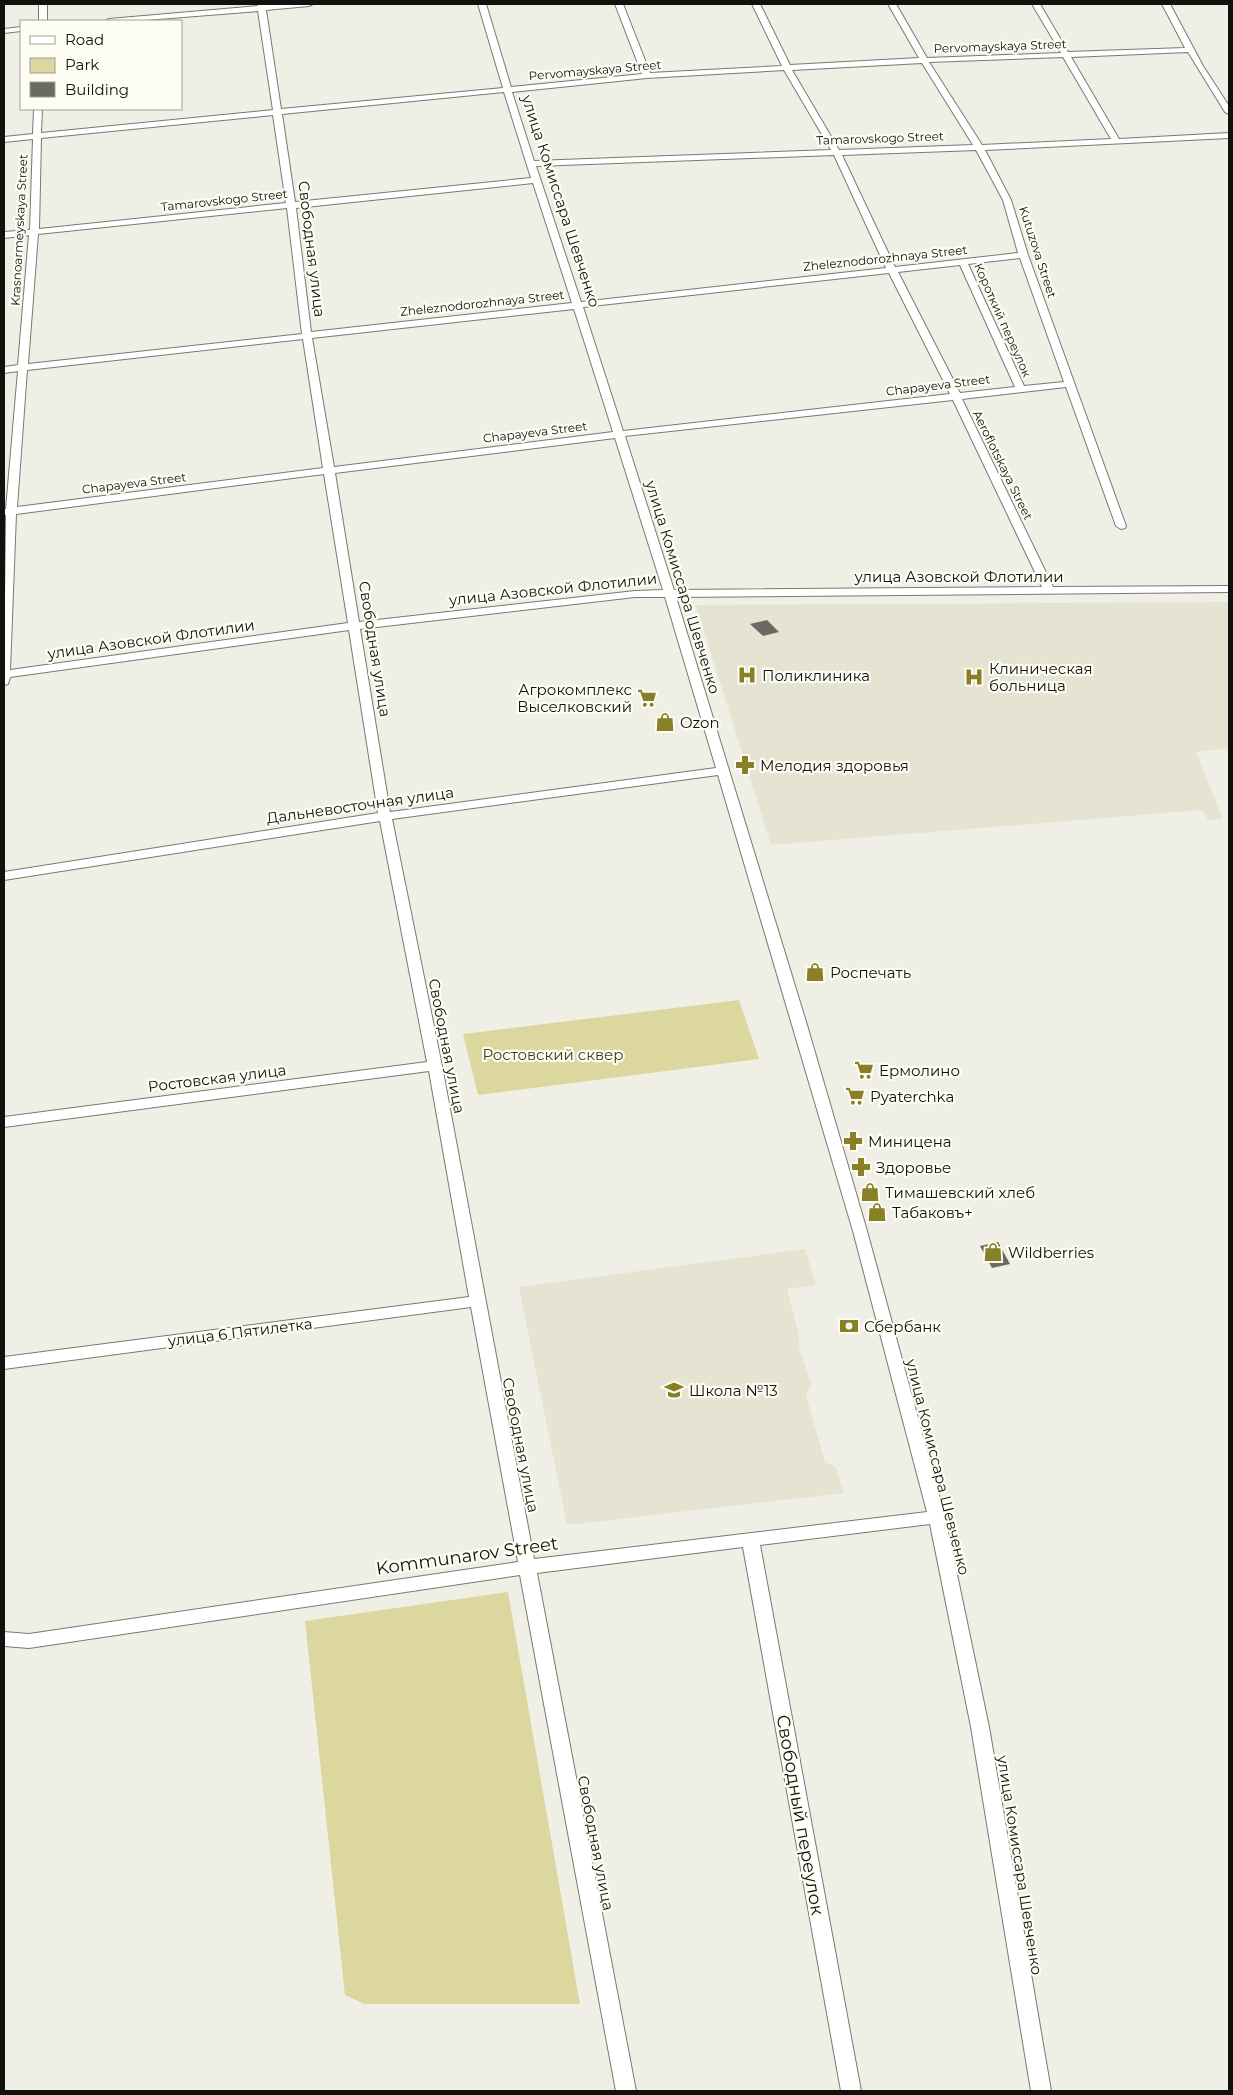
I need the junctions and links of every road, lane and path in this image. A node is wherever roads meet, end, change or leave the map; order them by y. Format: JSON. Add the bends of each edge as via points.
{"nodes":[{"id":1,"x":43,"y":4,"type":"edge"},
{"id":2,"x":309,"y":4,"type":"edge"},
{"id":3,"x":482,"y":4,"type":"edge"},
{"id":4,"x":619,"y":4,"type":"edge"},
{"id":5,"x":756,"y":4,"type":"edge"},
{"id":6,"x":892,"y":4,"type":"edge"},
{"id":7,"x":1036,"y":4,"type":"edge"},
{"id":8,"x":1166,"y":4,"type":"edge"},
{"id":9,"x":261,"y":6,"type":"edge"},
{"id":10,"x":43,"y":20,"type":"edge"},
{"id":11,"x":119,"y":20,"type":"edge"},
{"id":12,"x":20,"y":29,"type":"edge"},
{"id":13,"x":4,"y":30,"type":"edge"},
{"id":14,"x":1190,"y":50,"type":"junction"},
{"id":15,"x":1065,"y":54,"type":"junction"},
{"id":16,"x":924,"y":60,"type":"junction"},
{"id":17,"x":787,"y":68,"type":"junction"},
{"id":18,"x":647,"y":76,"type":"junction"},
{"id":19,"x":509,"y":89,"type":"junction"},
{"id":20,"x":38,"y":110,"type":"edge"},
{"id":21,"x":277,"y":112,"type":"junction"},
{"id":22,"x":1229,"y":112,"type":"edge"},
{"id":23,"x":36,"y":136,"type":"junction"},
{"id":24,"x":1229,"y":136,"type":"edge"},
{"id":25,"x":4,"y":139,"type":"edge"},
{"id":26,"x":1117,"y":142,"type":"junction"},
{"id":27,"x":979,"y":147,"type":"junction"},
{"id":28,"x":837,"y":153,"type":"junction"},
{"id":29,"x":532,"y":164,"type":"junction"},
{"id":30,"x":537,"y":180,"type":"junction"},
{"id":31,"x":291,"y":205,"type":"junction"},
{"id":32,"x":34,"y":232,"type":"junction"},
{"id":33,"x":4,"y":235,"type":"edge"},
{"id":34,"x":1023,"y":255,"type":"junction"},
{"id":35,"x":963,"y":262,"type":"junction"},
{"id":36,"x":892,"y":270,"type":"junction"},
{"id":37,"x":577,"y":305,"type":"junction"},
{"id":38,"x":307,"y":335,"type":"junction"},
{"id":39,"x":23,"y":368,"type":"junction"},
{"id":40,"x":4,"y":370,"type":"edge"},
{"id":41,"x":1071,"y":384,"type":"junction"},
{"id":42,"x":1020,"y":388,"type":"junction"},
{"id":43,"x":956,"y":396,"type":"junction"},
{"id":44,"x":619,"y":434,"type":"junction"},
{"id":45,"x":330,"y":472,"type":"junction"},
{"id":46,"x":7,"y":511,"type":"edge"},
{"id":47,"x":1121,"y":526,"type":"dead end"},
{"id":48,"x":1229,"y":589,"type":"edge"},
{"id":49,"x":1049,"y":591,"type":"junction"},
{"id":50,"x":668,"y":592,"type":"junction"},
{"id":51,"x":354,"y":626,"type":"junction"},
{"id":52,"x":4,"y":674,"type":"edge"},
{"id":53,"x":4,"y":682,"type":"edge"},
{"id":54,"x":722,"y":771,"type":"junction"},
{"id":55,"x":385,"y":816,"type":"junction"},
{"id":56,"x":4,"y":876,"type":"edge"},
{"id":57,"x":435,"y":1066,"type":"junction"},
{"id":58,"x":4,"y":1122,"type":"edge"},
{"id":59,"x":477,"y":1301,"type":"junction"},
{"id":60,"x":4,"y":1363,"type":"edge"},
{"id":61,"x":937,"y":1517,"type":"junction"},
{"id":62,"x":750,"y":1539,"type":"junction"},
{"id":63,"x":527,"y":1567,"type":"junction"},
{"id":64,"x":4,"y":1639,"type":"edge"},
{"id":65,"x":626,"y":2091,"type":"edge"},
{"id":66,"x":851,"y":2091,"type":"edge"},
{"id":67,"x":1041,"y":2091,"type":"edge"}],
"edges":[{"from":1,"to":10,"type":"street"},
{"from":2,"to":9,"type":"street"},
{"from":3,"to":19,"type":"street","name":"улица Комиссара Шевченко"},
{"from":4,"to":18,"type":"street"},
{"from":5,"to":17,"type":"street","name":"Aeroflotskaya Street"},
{"from":6,"to":16,"type":"street","name":"Kutuzova Street"},
{"from":7,"to":15,"type":"street"},
{"from":8,"to":14,"type":"street"},
{"from":9,"to":11,"type":"street"},
{"from":9,"to":21,"type":"street","name":"Свободная улица"},
{"from":12,"to":13,"type":"street"},
{"from":14,"to":15,"type":"street","name":"Pervomayskaya Street"},
{"from":14,"to":22,"type":"street"},
{"from":15,"to":16,"type":"street","name":"Pervomayskaya Street"},
{"from":15,"to":26,"type":"street"},
{"from":16,"to":17,"type":"street","name":"Pervomayskaya Street"},
{"from":16,"to":27,"type":"street","name":"Kutuzova Street"},
{"from":17,"to":18,"type":"street","name":"Pervomayskaya Street"},
{"from":17,"to":28,"type":"street","name":"Aeroflotskaya Street"},
{"from":18,"to":19,"type":"street","name":"Pervomayskaya Street"},
{"from":19,"to":21,"type":"street","name":"Pervomayskaya Street"},
{"from":19,"to":29,"type":"street","name":"улица Комиссара Шевченко"},
{"from":20,"to":23,"type":"street","name":"Krasnoarmeyskaya Street"},
{"from":21,"to":23,"type":"street","name":"Pervomayskaya Street"},
{"from":21,"to":31,"type":"street","name":"Свободная улица"},
{"from":23,"to":25,"type":"street","name":"Pervomayskaya Street"},
{"from":23,"to":32,"type":"street","name":"Krasnoarmeyskaya Street"},
{"from":24,"to":26,"type":"street","name":"Tamarovskogo Street"},
{"from":26,"to":27,"type":"street","name":"Tamarovskogo Street"},
{"from":27,"to":28,"type":"street","name":"Tamarovskogo Street"},
{"from":27,"to":34,"type":"street","name":"Kutuzova Street","via":[[1008,200]]},
{"from":28,"to":29,"type":"street","name":"Tamarovskogo Street"},
{"from":28,"to":36,"type":"street","name":"Aeroflotskaya Street"},
{"from":29,"to":30,"type":"street","name":"улица Комиссара Шевченко"},
{"from":30,"to":31,"type":"street","name":"Tamarovskogo Street"},
{"from":30,"to":37,"type":"street","name":"улица Комиссара Шевченко"},
{"from":31,"to":32,"type":"street","name":"Tamarovskogo Street"},
{"from":31,"to":38,"type":"street","name":"Свободная улица"},
{"from":32,"to":33,"type":"street","name":"Tamarovskogo Street"},
{"from":32,"to":39,"type":"street","name":"Krasnoarmeyskaya Street"},
{"from":34,"to":35,"type":"street","name":"Zheleznodorozhnaya Street"},
{"from":34,"to":41,"type":"street","name":"Kutuzova Street"},
{"from":35,"to":36,"type":"street","name":"Zheleznodorozhnaya Street"},
{"from":35,"to":42,"type":"street","name":"Короткий переулок"},
{"from":36,"to":37,"type":"street","name":"Zheleznodorozhnaya Street"},
{"from":36,"to":43,"type":"street","name":"Aeroflotskaya Street"},
{"from":37,"to":38,"type":"street","name":"Zheleznodorozhnaya Street"},
{"from":37,"to":44,"type":"street","name":"улица Комиссара Шевченко"},
{"from":38,"to":39,"type":"street","name":"Zheleznodorozhnaya Street"},
{"from":38,"to":45,"type":"street","name":"Свободная улица"},
{"from":39,"to":40,"type":"street","name":"Zheleznodorozhnaya Street"},
{"from":39,"to":46,"type":"street","name":"Krasnoarmeyskaya Street"},
{"from":41,"to":42,"type":"street","name":"Chapayeva Street"},
{"from":41,"to":47,"type":"street","name":"Kutuzova Street"},
{"from":42,"to":43,"type":"street","name":"Chapayeva Street"},
{"from":43,"to":44,"type":"street","name":"Chapayeva Street"},
{"from":43,"to":49,"type":"street","name":"Aeroflotskaya Street"},
{"from":44,"to":45,"type":"street","name":"Chapayeva Street"},
{"from":44,"to":50,"type":"street","name":"улица Комиссара Шевченко"},
{"from":45,"to":46,"type":"street","name":"Chapayeva Street"},
{"from":45,"to":51,"type":"street","name":"Свободная улица"},
{"from":46,"to":52,"type":"street","name":"Krasnoarmeyskaya Street"},
{"from":48,"to":49,"type":"street","name":"улица Азовской Флотилии"},
{"from":49,"to":50,"type":"street","name":"улица Азовской Флотилии"},
{"from":50,"to":51,"type":"street","name":"улица Азовской Флотилии"},
{"from":50,"to":54,"type":"street","name":"улица Комиссара Шевченко"},
{"from":51,"to":52,"type":"street","name":"улица Азовской Флотилии"},
{"from":51,"to":55,"type":"street","name":"Свободная улица"},
{"from":52,"to":53,"type":"street","name":"Krasnoarmeyskaya Street"},
{"from":54,"to":55,"type":"street","name":"Дальневосточная улица"},
{"from":54,"to":61,"type":"street","name":"улица Комиссара Шевченко","via":[[855,1213]]},
{"from":55,"to":56,"type":"street","name":"Дальневосточная улица"},
{"from":55,"to":57,"type":"street","name":"Свободная улица"},
{"from":57,"to":58,"type":"street","name":"Ростовская улица"},
{"from":57,"to":59,"type":"street","name":"Свободная улица"},
{"from":59,"to":60,"type":"street","name":"улица 6 Пятилетка"},
{"from":59,"to":63,"type":"street","name":"Свободная улица"},
{"from":61,"to":62,"type":"street","name":"Kommunarov Street"},
{"from":61,"to":67,"type":"street","name":"улица Комиссара Шевченко","via":[[980,1728]]},
{"from":62,"to":63,"type":"street","name":"Kommunarov Street"},
{"from":62,"to":66,"type":"street","name":"Свободный переулок"},
{"from":63,"to":64,"type":"street","name":"Kommunarov Street","via":[[29,1641]]},
{"from":63,"to":65,"type":"street","name":"Свободная улица"}]}
